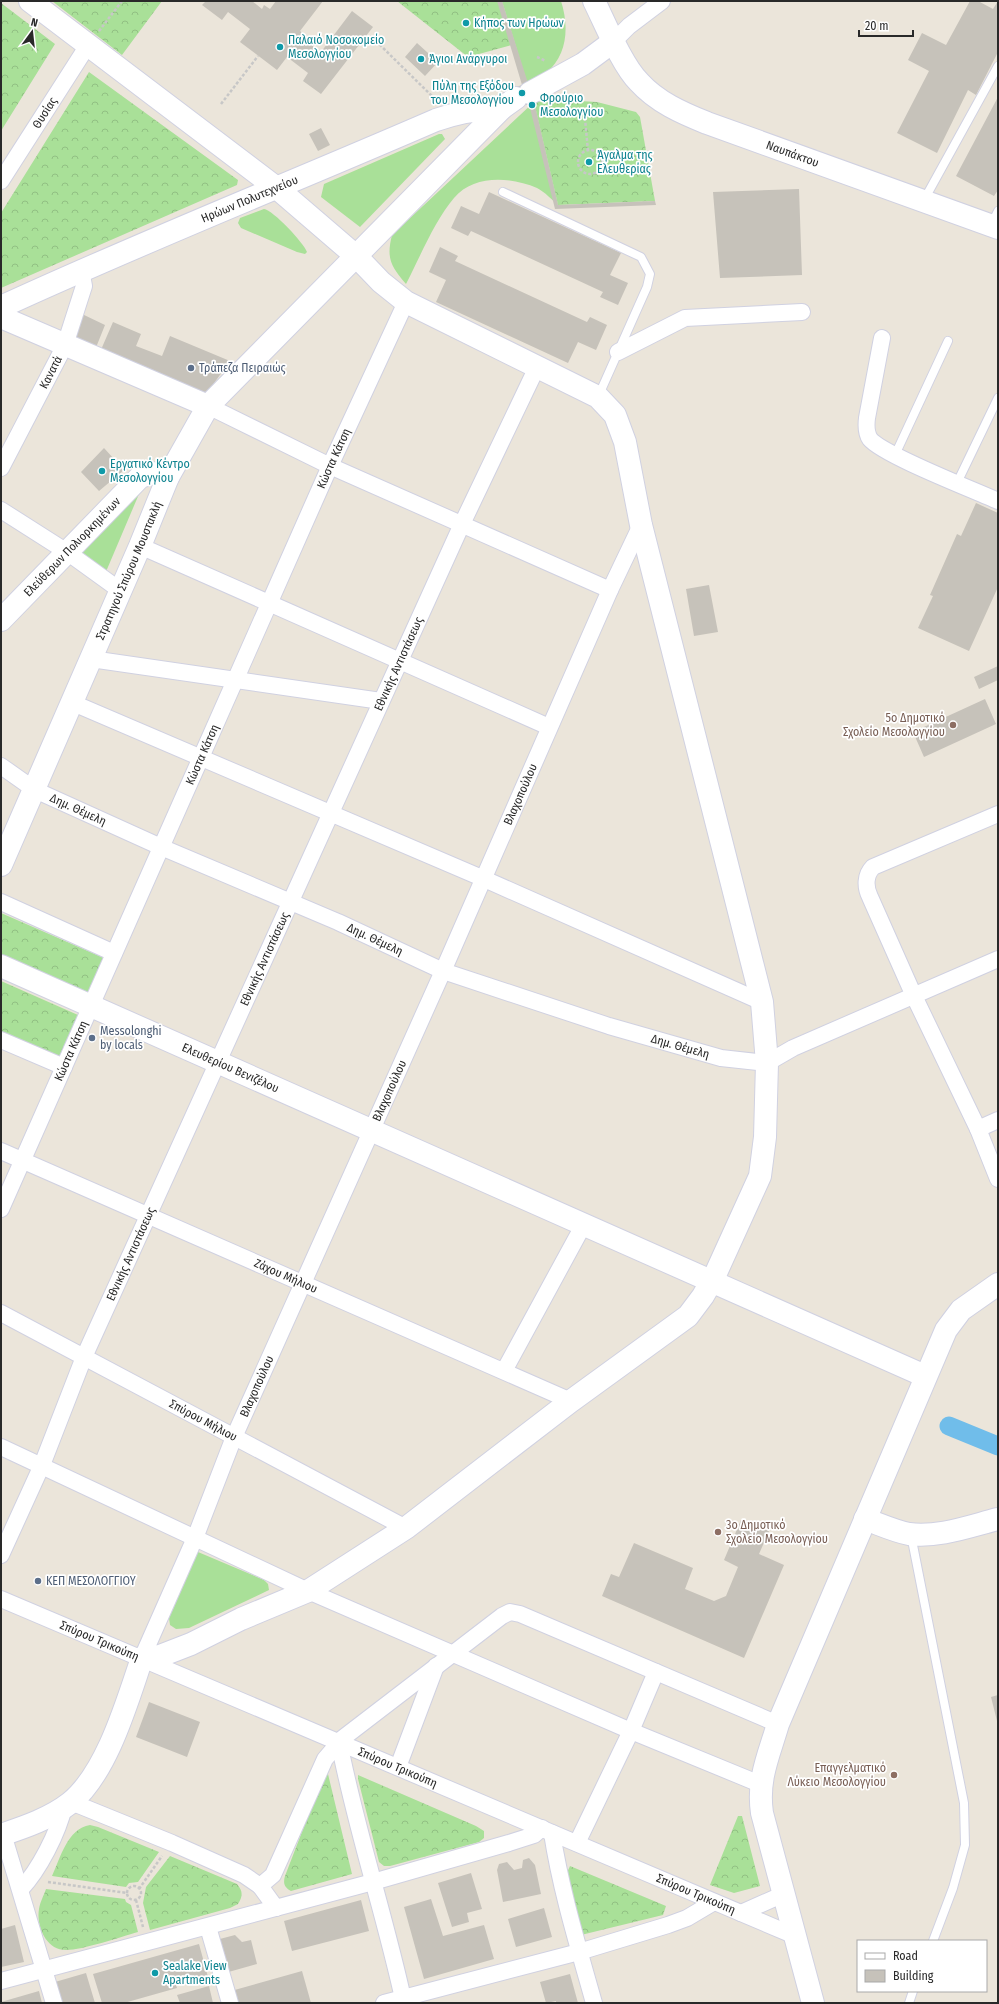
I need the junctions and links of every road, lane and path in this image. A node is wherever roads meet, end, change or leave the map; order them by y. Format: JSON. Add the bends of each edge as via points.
{"nodes":[{"id":1,"x":30,"y":1,"type":"edge"},
{"id":2,"x":122,"y":1,"type":"edge"},
{"id":3,"x":594,"y":1,"type":"edge"},
{"id":4,"x":662,"y":1,"type":"edge"},
{"id":5,"x":376,"y":41,"type":"dead end"},
{"id":6,"x":614,"y":41,"type":"junction"},
{"id":7,"x":88,"y":45,"type":"junction"},
{"id":8,"x":258,"y":56,"type":"dead end"},
{"id":9,"x":998,"y":66,"type":"edge"},
{"id":10,"x":516,"y":100,"type":"junction"},
{"id":11,"x":221,"y":104,"type":"dead end"},
{"id":12,"x":440,"y":104,"type":"dead end"},
{"id":13,"x":584,"y":108,"type":"dead end"},
{"id":14,"x":588,"y":151,"type":"junction"},
{"id":15,"x":640,"y":154,"type":"dead end"},
{"id":16,"x":601,"y":160,"type":"junction"},
{"id":17,"x":1,"y":181,"type":"edge"},
{"id":18,"x":278,"y":188,"type":"junction"},
{"id":19,"x":503,"y":192,"type":"dead end"},
{"id":20,"x":924,"y":200,"type":"junction"},
{"id":21,"x":996,"y":221,"type":"edge"},
{"id":22,"x":356,"y":256,"type":"junction"},
{"id":23,"x":81,"y":270,"type":"junction"},
{"id":24,"x":406,"y":302,"type":"junction"},
{"id":25,"x":1,"y":307,"type":"edge"},
{"id":26,"x":802,"y":312,"type":"dead end"},
{"id":27,"x":1,"y":317,"type":"edge"},
{"id":28,"x":882,"y":338,"type":"dead end"},
{"id":29,"x":948,"y":341,"type":"dead end"},
{"id":30,"x":65,"y":345,"type":"junction"},
{"id":31,"x":618,"y":352,"type":"junction"},
{"id":32,"x":537,"y":367,"type":"junction"},
{"id":33,"x":598,"y":397,"type":"junction"},
{"id":34,"x":998,"y":398,"type":"edge"},
{"id":35,"x":208,"y":406,"type":"junction"},
{"id":36,"x":895,"y":455,"type":"junction"},
{"id":37,"x":330,"y":466,"type":"junction"},
{"id":38,"x":1,"y":468,"type":"edge"},
{"id":39,"x":168,"y":477,"type":"junction"},
{"id":40,"x":957,"y":483,"type":"junction"},
{"id":41,"x":998,"y":501,"type":"edge"},
{"id":42,"x":1,"y":510,"type":"edge"},
{"id":43,"x":462,"y":524,"type":"junction"},
{"id":44,"x":641,"y":525,"type":"junction"},
{"id":45,"x":140,"y":546,"type":"junction"},
{"id":46,"x":67,"y":552,"type":"junction"},
{"id":47,"x":610,"y":590,"type":"junction"},
{"id":48,"x":121,"y":591,"type":"junction"},
{"id":49,"x":269,"y":603,"type":"junction"},
{"id":50,"x":1,"y":620,"type":"edge"},
{"id":51,"x":91,"y":659,"type":"junction"},
{"id":52,"x":400,"y":661,"type":"junction"},
{"id":53,"x":235,"y":681,"type":"junction"},
{"id":54,"x":381,"y":701,"type":"junction"},
{"id":55,"x":73,"y":703,"type":"junction"},
{"id":56,"x":549,"y":727,"type":"junction"},
{"id":57,"x":201,"y":757,"type":"junction"},
{"id":58,"x":1,"y":766,"type":"edge"},
{"id":59,"x":35,"y":790,"type":"junction"},
{"id":60,"x":330,"y":813,"type":"junction"},
{"id":61,"x":998,"y":814,"type":"edge"},
{"id":62,"x":161,"y":847,"type":"junction"},
{"id":63,"x":1,"y":865,"type":"edge"},
{"id":64,"x":482,"y":878,"type":"junction"},
{"id":65,"x":291,"y":901,"type":"junction"},
{"id":66,"x":1,"y":902,"type":"edge"},
{"id":67,"x":114,"y":953,"type":"junction"},
{"id":68,"x":998,"y":959,"type":"edge"},
{"id":69,"x":1,"y":966,"type":"edge"},
{"id":70,"x":443,"y":971,"type":"junction"},
{"id":71,"x":914,"y":996,"type":"junction"},
{"id":72,"x":762,"y":1002,"type":"junction"},
{"id":73,"x":91,"y":1006,"type":"junction"},
{"id":74,"x":1,"y":1040,"type":"edge"},
{"id":75,"x":218,"y":1062,"type":"junction"},
{"id":76,"x":767,"y":1063,"type":"junction"},
{"id":77,"x":64,"y":1067,"type":"junction"},
{"id":78,"x":998,"y":1120,"type":"edge"},
{"id":79,"x":978,"y":1129,"type":"junction"},
{"id":80,"x":372,"y":1131,"type":"junction"},
{"id":81,"x":1,"y":1151,"type":"edge"},
{"id":82,"x":22,"y":1161,"type":"junction"},
{"id":83,"x":998,"y":1179,"type":"edge"},
{"id":84,"x":1,"y":1209,"type":"edge"},
{"id":85,"x":148,"y":1216,"type":"junction"},
{"id":86,"x":584,"y":1224,"type":"junction"},
{"id":87,"x":712,"y":1281,"type":"junction"},
{"id":88,"x":303,"y":1283,"type":"junction"},
{"id":89,"x":998,"y":1284,"type":"edge"},
{"id":90,"x":1,"y":1313,"type":"edge"},
{"id":91,"x":84,"y":1357,"type":"junction"},
{"id":92,"x":504,"y":1371,"type":"junction"},
{"id":93,"x":925,"y":1376,"type":"junction"},
{"id":94,"x":571,"y":1401,"type":"junction"},
{"id":95,"x":234,"y":1437,"type":"junction"},
{"id":96,"x":1,"y":1448,"type":"edge"},
{"id":97,"x":42,"y":1465,"type":"junction"},
{"id":98,"x":865,"y":1519,"type":"junction"},
{"id":99,"x":998,"y":1519,"type":"edge"},
{"id":100,"x":406,"y":1528,"type":"junction"},
{"id":101,"x":911,"y":1534,"type":"junction"},
{"id":102,"x":195,"y":1538,"type":"junction"},
{"id":103,"x":1,"y":1555,"type":"edge"},
{"id":104,"x":308,"y":1591,"type":"junction"},
{"id":105,"x":1,"y":1599,"type":"edge"},
{"id":106,"x":452,"y":1654,"type":"junction"},
{"id":107,"x":142,"y":1658,"type":"junction"},
{"id":108,"x":436,"y":1666,"type":"junction"},
{"id":109,"x":656,"y":1672,"type":"junction"},
{"id":110,"x":778,"y":1724,"type":"junction"},
{"id":111,"x":631,"y":1731,"type":"junction"},
{"id":112,"x":339,"y":1742,"type":"junction"},
{"id":113,"x":398,"y":1767,"type":"junction"},
{"id":114,"x":760,"y":1784,"type":"junction"},
{"id":115,"x":68,"y":1805,"type":"junction"},
{"id":116,"x":547,"y":1830,"type":"junction"},
{"id":117,"x":2,"y":1835,"type":"edge"},
{"id":118,"x":172,"y":1843,"type":"junction"},
{"id":119,"x":577,"y":1843,"type":"junction"},
{"id":120,"x":373,"y":1882,"type":"junction"},
{"id":121,"x":25,"y":1884,"type":"junction"},
{"id":122,"x":260,"y":1886,"type":"junction"},
{"id":123,"x":139,"y":1889,"type":"junction"},
{"id":124,"x":126,"y":1893,"type":"junction"},
{"id":125,"x":784,"y":1894,"type":"junction"},
{"id":126,"x":136,"y":1900,"type":"junction"},
{"id":127,"x":714,"y":1902,"type":"junction"},
{"id":128,"x":276,"y":1908,"type":"junction"},
{"id":129,"x":741,"y":1913,"type":"junction"},
{"id":130,"x":208,"y":1927,"type":"junction"},
{"id":131,"x":795,"y":1936,"type":"junction"},
{"id":132,"x":932,"y":1940,"type":"edge"},
{"id":133,"x":148,"y":1943,"type":"junction"},
{"id":134,"x":579,"y":1952,"type":"junction"},
{"id":135,"x":45,"y":1970,"type":"junction"},
{"id":136,"x":1,"y":1981,"type":"edge"},
{"id":137,"x":913,"y":1992,"type":"edge"},
{"id":138,"x":817,"y":2000,"type":"edge"},
{"id":139,"x":403,"y":2001,"type":"edge"},
{"id":140,"x":54,"y":2003,"type":"edge"},
{"id":141,"x":230,"y":2003,"type":"edge"},
{"id":142,"x":384,"y":2003,"type":"edge"},
{"id":143,"x":594,"y":2003,"type":"edge"},
{"id":144,"x":909,"y":2003,"type":"edge"}],
"edges":[{"from":1,"to":7,"type":"street"},
{"from":2,"to":7,"type":"path"},
{"from":3,"to":6,"type":"street","name":"Ναυπάκτου"},
{"from":4,"to":6,"type":"street"},
{"from":5,"to":12,"type":"path"},
{"from":6,"to":10,"type":"street","via":[[583,64]]},
{"from":6,"to":20,"type":"street","name":"Ναυπάκτου","via":[[638,82],[657,98],[676,109],[707,123]]},
{"from":7,"to":17,"type":"street","name":"Θυσίας"},
{"from":7,"to":18,"type":"street"},
{"from":8,"to":11,"type":"path"},
{"from":9,"to":20,"type":"lane"},
{"from":10,"to":18,"type":"street","name":"Ηρώων Πολυτεχνείου","via":[[445,117]]},
{"from":10,"to":22,"type":"street","name":"Στρατηγού Σπύρου Μουστακλή"},
{"from":13,"to":14,"type":"path"},
{"from":14,"to":16,"type":"path","via":[[596,153]]},
{"from":14,"to":16,"type":"path","via":[[582,154],[578,161],[582,171],[589,174],[596,172],[601,166]]},
{"from":15,"to":16,"type":"path"},
{"from":18,"to":22,"type":"street"},
{"from":18,"to":23,"type":"street","name":"Ηρώων Πολυτεχνείου"},
{"from":19,"to":31,"type":"lane","via":[[641,257],[650,274],[647,287]]},
{"from":20,"to":21,"type":"street","name":"Ναυπάκτου"},
{"from":22,"to":24,"type":"street","via":[[381,282]]},
{"from":22,"to":35,"type":"street","name":"Στρατηγού Σπύρου Μουστακλή"},
{"from":23,"to":25,"type":"street","name":"Ηρώων Πολυτεχνείου"},
{"from":23,"to":30,"type":"street","name":"Κανατά","via":[[84,286]]},
{"from":24,"to":32,"type":"street"},
{"from":24,"to":37,"type":"street","name":"Κώστα Κάτση"},
{"from":26,"to":31,"type":"street","via":[[685,318]]},
{"from":27,"to":30,"type":"street"},
{"from":28,"to":36,"type":"street","via":[[866,429],[877,446]]},
{"from":29,"to":36,"type":"lane"},
{"from":30,"to":35,"type":"street"},
{"from":30,"to":38,"type":"street","name":"Κανατά"},
{"from":31,"to":33,"type":"lane"},
{"from":32,"to":33,"type":"street"},
{"from":32,"to":43,"type":"street","name":"Εθνικής Αντιστάσεως"},
{"from":33,"to":44,"type":"street","via":[[615,415],[625,442]]},
{"from":34,"to":40,"type":"lane"},
{"from":35,"to":37,"type":"street"},
{"from":35,"to":39,"type":"street","name":"Στρατηγού Σπύρου Μουστακλή"},
{"from":36,"to":40,"type":"street"},
{"from":37,"to":43,"type":"street"},
{"from":37,"to":49,"type":"street","name":"Κώστα Κάτση"},
{"from":39,"to":45,"type":"street","name":"Στρατηγού Σπύρου Μουστακλή"},
{"from":39,"to":46,"type":"street","name":"Ελεύθερων Πολιορκημένων","via":[[152,473],[140,477]]},
{"from":40,"to":41,"type":"street"},
{"from":42,"to":46,"type":"street"},
{"from":43,"to":47,"type":"street"},
{"from":43,"to":52,"type":"street","name":"Εθνικής Αντιστάσεως"},
{"from":44,"to":47,"type":"street","name":"Βλαχοπούλου"},
{"from":44,"to":72,"type":"street"},
{"from":45,"to":48,"type":"street","name":"Στρατηγού Σπύρου Μουστακλή"},
{"from":45,"to":49,"type":"street"},
{"from":46,"to":48,"type":"street"},
{"from":46,"to":50,"type":"street","name":"Ελεύθερων Πολιορκημένων"},
{"from":47,"to":56,"type":"street","name":"Βλαχοπούλου"},
{"from":48,"to":51,"type":"street","name":"Στρατηγού Σπύρου Μουστακλή"},
{"from":49,"to":52,"type":"street"},
{"from":49,"to":53,"type":"street","name":"Κώστα Κάτση"},
{"from":51,"to":53,"type":"street"},
{"from":51,"to":55,"type":"street","name":"Στρατηγού Σπύρου Μουστακλή"},
{"from":52,"to":54,"type":"street","name":"Εθνικής Αντιστάσεως"},
{"from":52,"to":56,"type":"street"},
{"from":53,"to":54,"type":"street"},
{"from":53,"to":57,"type":"street","name":"Κώστα Κάτση"},
{"from":54,"to":60,"type":"street","name":"Εθνικής Αντιστάσεως"},
{"from":55,"to":57,"type":"street"},
{"from":55,"to":59,"type":"street","name":"Στρατηγού Σπύρου Μουστακλή"},
{"from":56,"to":64,"type":"street","name":"Βλαχοπούλου"},
{"from":57,"to":60,"type":"street"},
{"from":57,"to":62,"type":"street","name":"Κώστα Κάτση"},
{"from":58,"to":59,"type":"street","name":"Δημ. Θέμελη"},
{"from":59,"to":62,"type":"street","name":"Δημ. Θέμελη"},
{"from":59,"to":63,"type":"street","name":"Στρατηγού Σπύρου Μουστακλή"},
{"from":60,"to":64,"type":"street"},
{"from":60,"to":65,"type":"street","name":"Εθνικής Αντιστάσεως"},
{"from":61,"to":71,"type":"street","via":[[883,862],[870,870],[866,880],[867,892]]},
{"from":62,"to":65,"type":"street","name":"Δημ. Θέμελη"},
{"from":62,"to":67,"type":"street","name":"Κώστα Κάτση"},
{"from":64,"to":70,"type":"street","name":"Βλαχοπούλου"},
{"from":64,"to":72,"type":"street"},
{"from":65,"to":70,"type":"street","name":"Δημ. Θέμελη"},
{"from":65,"to":75,"type":"street","name":"Εθνικής Αντιστάσεως"},
{"from":66,"to":67,"type":"street"},
{"from":67,"to":73,"type":"street","name":"Κώστα Κάτση"},
{"from":68,"to":71,"type":"street"},
{"from":69,"to":73,"type":"street","name":"Ελευθερίου Βενιζέλου"},
{"from":70,"to":76,"type":"street","name":"Δημ. Θέμελη","via":[[640,1035],[721,1058]]},
{"from":70,"to":80,"type":"street","name":"Βλαχοπούλου"},
{"from":71,"to":76,"type":"street","via":[[793,1048]]},
{"from":71,"to":79,"type":"street"},
{"from":72,"to":76,"type":"street"},
{"from":73,"to":75,"type":"street","name":"Ελευθερίου Βενιζέλου"},
{"from":73,"to":77,"type":"street","name":"Κώστα Κάτση"},
{"from":74,"to":77,"type":"street"},
{"from":75,"to":80,"type":"street","name":"Ελευθερίου Βενιζέλου"},
{"from":75,"to":85,"type":"street","name":"Εθνικής Αντιστάσεως"},
{"from":76,"to":87,"type":"street","via":[[766,1137],[760,1176]]},
{"from":77,"to":82,"type":"street","name":"Κώστα Κάτση"},
{"from":78,"to":79,"type":"street"},
{"from":79,"to":83,"type":"street"},
{"from":80,"to":86,"type":"street","name":"Ελευθερίου Βενιζέλου"},
{"from":80,"to":88,"type":"street","name":"Βλαχοπούλου"},
{"from":81,"to":82,"type":"street","name":"Ζάχου Μήλιου"},
{"from":82,"to":84,"type":"street","name":"Κώστα Κάτση"},
{"from":82,"to":85,"type":"street","name":"Ζάχου Μήλιου"},
{"from":85,"to":88,"type":"street","name":"Ζάχου Μήλιου"},
{"from":85,"to":91,"type":"street","name":"Εθνικής Αντιστάσεως"},
{"from":86,"to":87,"type":"street","name":"Ελευθερίου Βενιζέλου"},
{"from":86,"to":92,"type":"street"},
{"from":87,"to":93,"type":"street","name":"Ελευθερίου Βενιζέλου"},
{"from":87,"to":94,"type":"street","via":[[684,1320]]},
{"from":88,"to":92,"type":"street","name":"Ζάχου Μήλιου"},
{"from":88,"to":95,"type":"street","name":"Βλαχοπούλου"},
{"from":89,"to":93,"type":"street","via":[[961,1310],[952,1320]]},
{"from":90,"to":91,"type":"street","name":"Σπύρου Μήλιου"},
{"from":91,"to":95,"type":"street","name":"Σπύρου Μήλιου"},
{"from":91,"to":97,"type":"street","name":"Εθνικής Αντιστάσεως"},
{"from":92,"to":94,"type":"street","name":"Ζάχου Μήλιου"},
{"from":93,"to":98,"type":"street"},
{"from":94,"to":100,"type":"street"},
{"from":95,"to":100,"type":"street","name":"Σπύρου Μήλιου"},
{"from":95,"to":102,"type":"street","name":"Βλαχοπούλου"},
{"from":96,"to":97,"type":"street"},
{"from":97,"to":102,"type":"street"},
{"from":97,"to":103,"type":"street","name":"Εθνικής Αντιστάσεως"},
{"from":98,"to":101,"type":"street"},
{"from":98,"to":110,"type":"street"},
{"from":99,"to":101,"type":"street","via":[[940,1533]]},
{"from":100,"to":104,"type":"street"},
{"from":101,"to":132,"type":"lane","via":[[964,1803],[965,1845],[953,1888]]},
{"from":102,"to":104,"type":"street"},
{"from":102,"to":107,"type":"street","name":"Βλαχοπούλου"},
{"from":104,"to":106,"type":"street"},
{"from":104,"to":107,"type":"street","via":[[241,1619],[191,1644],[160,1656]]},
{"from":105,"to":107,"type":"street","name":"Σπύρου Τρικούπη"},
{"from":106,"to":108,"type":"street"},
{"from":106,"to":109,"type":"street","via":[[510,1612]]},
{"from":106,"to":111,"type":"street"},
{"from":107,"to":112,"type":"street","name":"Σπύρου Τρικούπη"},
{"from":107,"to":115,"type":"street","via":[[104,1757],[87,1786]]},
{"from":108,"to":112,"type":"street"},
{"from":108,"to":113,"type":"street"},
{"from":109,"to":110,"type":"street"},
{"from":109,"to":111,"type":"street"},
{"from":110,"to":114,"type":"street"},
{"from":111,"to":114,"type":"street"},
{"from":111,"to":119,"type":"street"},
{"from":112,"to":113,"type":"street","name":"Σπύρου Τρικούπη"},
{"from":112,"to":120,"type":"street"},
{"from":112,"to":122,"type":"street","via":[[325,1759],[273,1875]]},
{"from":113,"to":116,"type":"street","name":"Σπύρου Τρικούπη"},
{"from":114,"to":125,"type":"street","via":[[762,1813]]},
{"from":115,"to":117,"type":"street"},
{"from":115,"to":118,"type":"street"},
{"from":115,"to":121,"type":"street"},
{"from":116,"to":119,"type":"street","name":"Σπύρου Τρικούπη"},
{"from":116,"to":120,"type":"street"},
{"from":116,"to":134,"type":"street"},
{"from":117,"to":121,"type":"street"},
{"from":118,"to":122,"type":"street","via":[[232,1869]]},
{"from":118,"to":123,"type":"path"},
{"from":119,"to":127,"type":"street","name":"Σπύρου Τρικούπη"},
{"from":120,"to":128,"type":"street"},
{"from":120,"to":139,"type":"street","via":[[379,1897]]},
{"from":121,"to":124,"type":"path"},
{"from":121,"to":135,"type":"street"},
{"from":122,"to":128,"type":"street"},
{"from":123,"to":124,"type":"path","via":[[132,1886]]},
{"from":123,"to":126,"type":"path","via":[[140,1895]]},
{"from":124,"to":126,"type":"path","via":[[129,1899]]},
{"from":125,"to":129,"type":"street"},
{"from":125,"to":131,"type":"street"},
{"from":126,"to":133,"type":"path"},
{"from":127,"to":129,"type":"street","name":"Σπύρου Τρικούπη"},
{"from":127,"to":134,"type":"street","via":[[687,1918]]},
{"from":128,"to":130,"type":"street"},
{"from":129,"to":131,"type":"street","name":"Σπύρου Τρικούπη"},
{"from":130,"to":133,"type":"street"},
{"from":130,"to":141,"type":"street"},
{"from":131,"to":138,"type":"street"},
{"from":133,"to":135,"type":"street"},
{"from":134,"to":139,"type":"street"},
{"from":134,"to":143,"type":"street"},
{"from":135,"to":136,"type":"street"},
{"from":135,"to":140,"type":"street"},
{"from":137,"to":144,"type":"lane"},
{"from":139,"to":142,"type":"street"}]}
